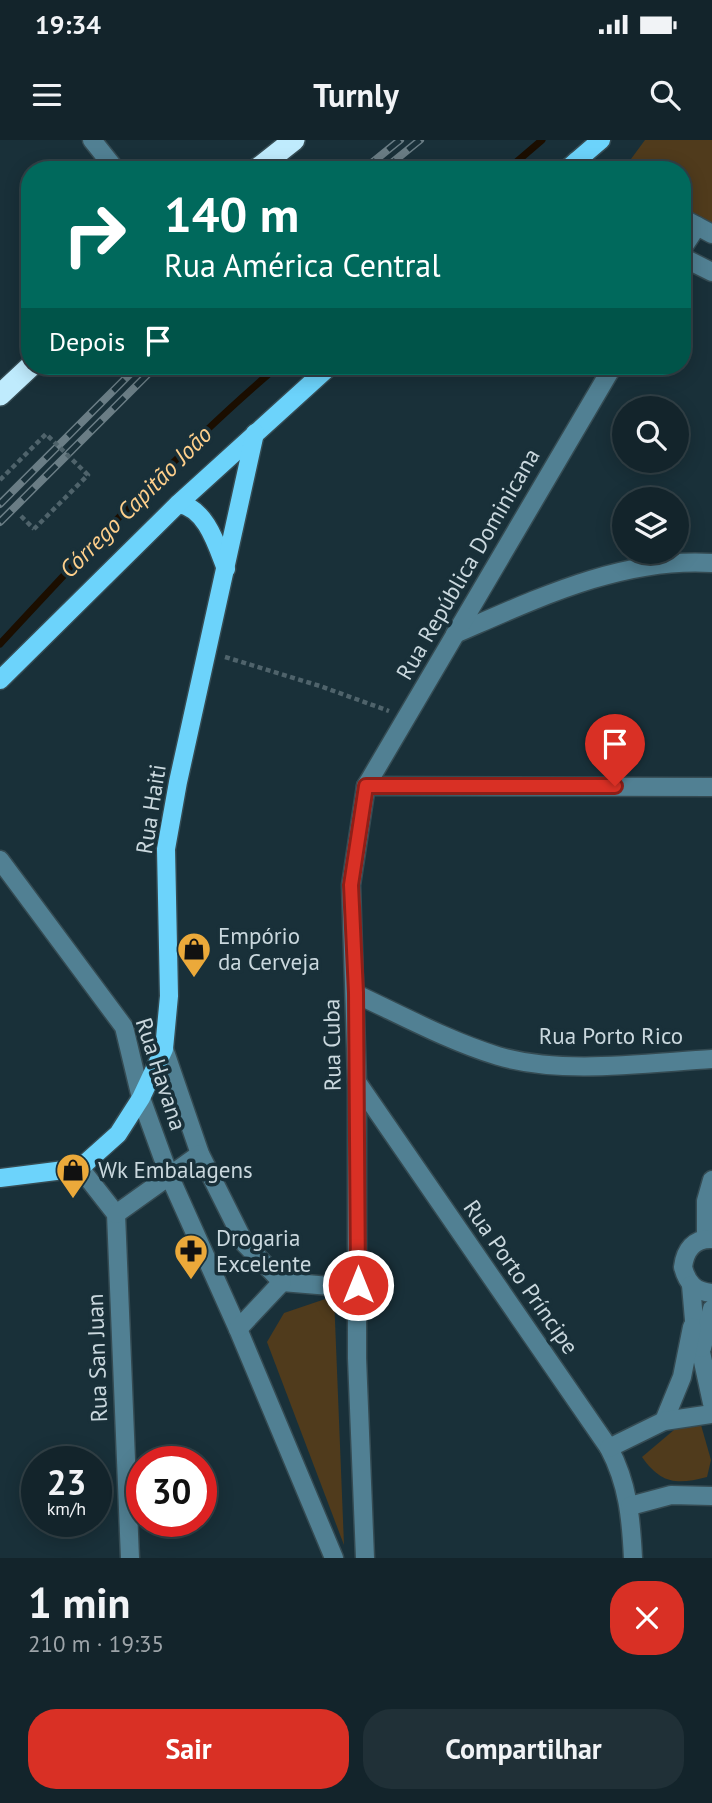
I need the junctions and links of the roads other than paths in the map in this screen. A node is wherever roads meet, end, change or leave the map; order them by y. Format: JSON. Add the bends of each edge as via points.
{"nodes":[{"id":1,"x":92,"y":140,"type":"edge"},
{"id":2,"x":294,"y":140,"type":"edge"},
{"id":3,"x":601,"y":140,"type":"edge"},
{"id":4,"x":109,"y":161,"type":"edge"},
{"id":5,"x":267,"y":161,"type":"edge"},
{"id":6,"x":583,"y":161,"type":"edge"},
{"id":7,"x":691,"y":262,"type":"edge"},
{"id":8,"x":712,"y":272,"type":"edge"},
{"id":9,"x":21,"y":375,"type":"edge"},
{"id":10,"x":320,"y":375,"type":"edge"},
{"id":11,"x":608,"y":375,"type":"edge"},
{"id":12,"x":0,"y":394,"type":"edge"},
{"id":13,"x":255,"y":433,"type":"junction"},
{"id":14,"x":177,"y":504,"type":"junction"},
{"id":15,"x":712,"y":563,"type":"edge"},
{"id":16,"x":226,"y":569,"type":"junction"},
{"id":17,"x":455,"y":634,"type":"junction"},
{"id":18,"x":0,"y":680,"type":"edge"},
{"id":19,"x":366,"y":786,"type":"junction"},
{"id":20,"x":712,"y":787,"type":"edge"},
{"id":21,"x":0,"y":860,"type":"edge"},
{"id":22,"x":356,"y":993,"type":"junction"},
{"id":23,"x":164,"y":1049,"type":"junction"},
{"id":24,"x":712,"y":1059,"type":"edge"},
{"id":25,"x":357,"y":1082,"type":"junction"},
{"id":26,"x":141,"y":1098,"type":"junction"},
{"id":27,"x":201,"y":1154,"type":"junction"},
{"id":28,"x":80,"y":1168,"type":"junction"},
{"id":29,"x":169,"y":1175,"type":"junction"},
{"id":30,"x":0,"y":1178,"type":"edge"},
{"id":31,"x":712,"y":1180,"type":"edge"},
{"id":32,"x":116,"y":1214,"type":"junction"},
{"id":33,"x":709,"y":1239,"type":"edge"},
{"id":34,"x":359,"y":1263,"type":"junction"},
{"id":35,"x":282,"y":1282,"type":"junction"},
{"id":36,"x":691,"y":1285,"type":"junction"},
{"id":37,"x":330,"y":1286,"type":"junction"},
{"id":38,"x":712,"y":1293,"type":"edge"},
{"id":39,"x":358,"y":1307,"type":"junction"},
{"id":40,"x":712,"y":1309,"type":"edge"},
{"id":41,"x":694,"y":1321,"type":"junction"},
{"id":42,"x":238,"y":1329,"type":"junction"},
{"id":43,"x":702,"y":1352,"type":"junction"},
{"id":44,"x":712,"y":1403,"type":"edge"},
{"id":45,"x":712,"y":1414,"type":"edge"},
{"id":46,"x":664,"y":1421,"type":"junction"},
{"id":47,"x":609,"y":1448,"type":"junction"},
{"id":48,"x":712,"y":1496,"type":"edge"},
{"id":49,"x":630,"y":1506,"type":"junction"},
{"id":50,"x":130,"y":1558,"type":"edge"},
{"id":51,"x":334,"y":1558,"type":"edge"},
{"id":52,"x":365,"y":1558,"type":"edge"},
{"id":53,"x":633,"y":1558,"type":"edge"}],
"edges":[{"from":1,"to":4,"type":"street"},
{"from":2,"to":5,"type":"highway"},
{"from":3,"to":6,"type":"main road"},
{"from":7,"to":8,"type":"street"},
{"from":9,"to":12,"type":"highway"},
{"from":10,"to":13,"type":"main road"},
{"from":11,"to":17,"type":"street","name":"Rua República Dominicana"},
{"from":13,"to":14,"type":"main road"},
{"from":13,"to":16,"type":"main road","name":"Rua Haiti"},
{"from":14,"to":16,"type":"main road","via":[[187,505],[206,524]]},
{"from":14,"to":18,"type":"main road"},
{"from":15,"to":17,"type":"street","via":[[685,561],[634,568],[541,597]]},
{"from":16,"to":23,"type":"main road","name":"Rua Haiti","via":[[166,849],[169,996]]},
{"from":17,"to":19,"type":"street","name":"Rua República Dominicana"},
{"from":19,"to":20,"type":"street"},
{"from":19,"to":22,"type":"street","name":"Rua Cuba","via":[[351,885]]},
{"from":21,"to":26,"type":"street","name":"Rua Havana","via":[[124,1027]]},
{"from":22,"to":24,"type":"street","name":"Rua Porto Rico","via":[[500,1057],[600,1065]]},
{"from":22,"to":25,"type":"street","name":"Rua Cuba"},
{"from":23,"to":26,"type":"main road","name":"Rua Haiti"},
{"from":23,"to":27,"type":"street","name":"Rua Havana"},
{"from":25,"to":34,"type":"street","name":"Rua Cuba"},
{"from":25,"to":47,"type":"street","name":"Rua Porto Príncipe"},
{"from":26,"to":28,"type":"main road","name":"Rua Haiti","via":[[118,1134]]},
{"from":26,"to":29,"type":"street","name":"Rua Havana"},
{"from":27,"to":29,"type":"street"},
{"from":27,"to":35,"type":"street","name":"Rua Havana","via":[[245,1244]]},
{"from":28,"to":30,"type":"main road"},
{"from":28,"to":32,"type":"street"},
{"from":29,"to":32,"type":"street"},
{"from":29,"to":42,"type":"street","name":"Rua Havana"},
{"from":31,"to":33,"type":"street","via":[[706,1201]]},
{"from":32,"to":50,"type":"street","name":"Rua San Juan"},
{"from":33,"to":36,"type":"street","via":[[688,1248],[684,1258],[685,1277]]},
{"from":34,"to":37,"type":"street","via":[[348,1277]]},
{"from":34,"to":39,"type":"street"},
{"from":35,"to":37,"type":"street"},
{"from":35,"to":42,"type":"street"},
{"from":36,"to":38,"type":"street"},
{"from":36,"to":41,"type":"street"},
{"from":37,"to":39,"type":"street"},
{"from":39,"to":52,"type":"street"},
{"from":40,"to":43,"type":"street"},
{"from":41,"to":43,"type":"street"},
{"from":41,"to":46,"type":"street","via":[[682,1377]]},
{"from":42,"to":51,"type":"street","name":"Rua Havana"},
{"from":43,"to":44,"type":"street"},
{"from":45,"to":46,"type":"street"},
{"from":46,"to":47,"type":"street"},
{"from":47,"to":49,"type":"street","name":"Rua Porto Príncipe"},
{"from":48,"to":49,"type":"street","via":[[671,1495]]},
{"from":49,"to":53,"type":"street","name":"Rua Porto Príncipe"}]}
